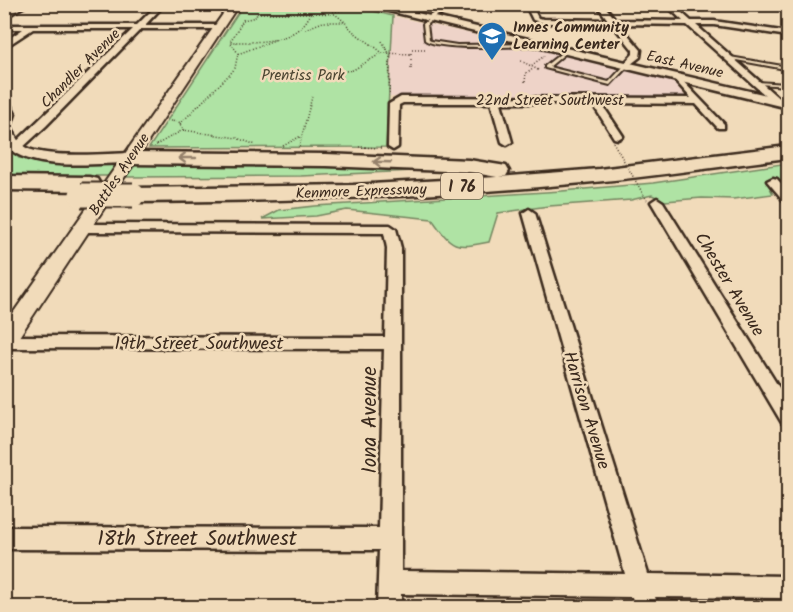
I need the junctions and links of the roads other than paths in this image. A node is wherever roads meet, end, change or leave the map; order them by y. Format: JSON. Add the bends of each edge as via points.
{"nodes":[{"id":1,"x":25,"y":4,"type":"edge"},
{"id":2,"x":162,"y":4,"type":"edge"},
{"id":3,"x":235,"y":4,"type":"edge"},
{"id":4,"x":455,"y":4,"type":"edge"},
{"id":5,"x":528,"y":4,"type":"edge"},
{"id":6,"x":599,"y":4,"type":"edge"},
{"id":7,"x":668,"y":4,"type":"edge"},
{"id":8,"x":367,"y":5,"type":"edge"},
{"id":9,"x":391,"y":7,"type":"edge"},
{"id":10,"x":4,"y":16,"type":"edge"},
{"id":11,"x":428,"y":20,"type":"junction"},
{"id":12,"x":614,"y":21,"type":"junction"},
{"id":13,"x":689,"y":22,"type":"junction"},
{"id":14,"x":4,"y":27,"type":"edge"},
{"id":15,"x":31,"y":27,"type":"junction"},
{"id":16,"x":140,"y":27,"type":"junction"},
{"id":17,"x":219,"y":27,"type":"junction"},
{"id":18,"x":789,"y":34,"type":"edge"},
{"id":19,"x":537,"y":45,"type":"junction"},
{"id":20,"x":4,"y":46,"type":"edge"},
{"id":21,"x":565,"y":51,"type":"junction"},
{"id":22,"x":731,"y":58,"type":"junction"},
{"id":23,"x":626,"y":66,"type":"junction"},
{"id":24,"x":678,"y":78,"type":"junction"},
{"id":25,"x":758,"y":83,"type":"junction"},
{"id":26,"x":495,"y":100,"type":"junction"},
{"id":27,"x":595,"y":101,"type":"junction"},
{"id":28,"x":697,"y":101,"type":"junction"},
{"id":29,"x":783,"y":103,"type":"edge"},
{"id":30,"x":4,"y":105,"type":"edge"},
{"id":31,"x":4,"y":126,"type":"edge"},
{"id":32,"x":721,"y":126,"type":"dead end"},
{"id":33,"x":615,"y":139,"type":"road end"},
{"id":34,"x":789,"y":140,"type":"edge"},
{"id":35,"x":507,"y":142,"type":"dead end"},
{"id":36,"x":389,"y":147,"type":"road end"},
{"id":37,"x":16,"y":148,"type":"junction"},
{"id":38,"x":789,"y":152,"type":"edge"},
{"id":39,"x":130,"y":158,"type":"junction"},
{"id":40,"x":503,"y":171,"type":"junction"},
{"id":41,"x":773,"y":181,"type":"dead end"},
{"id":42,"x":4,"y":183,"type":"edge"},
{"id":43,"x":85,"y":190,"type":"junction"},
{"id":44,"x":136,"y":190,"type":"junction"},
{"id":45,"x":4,"y":194,"type":"edge"},
{"id":46,"x":789,"y":198,"type":"edge"},
{"id":47,"x":657,"y":202,"type":"dead end"},
{"id":48,"x":529,"y":213,"type":"dead end"},
{"id":49,"x":82,"y":228,"type":"junction"},
{"id":50,"x":5,"y":343,"type":"edge"},
{"id":51,"x":392,"y":343,"type":"junction"},
{"id":52,"x":780,"y":387,"type":"edge"},
{"id":53,"x":789,"y":417,"type":"edge"},
{"id":54,"x":4,"y":538,"type":"edge"},
{"id":55,"x":390,"y":539,"type":"junction"},
{"id":56,"x":389,"y":582,"type":"junction"},
{"id":57,"x":640,"y":585,"type":"junction"},
{"id":58,"x":789,"y":587,"type":"edge"},
{"id":59,"x":389,"y":608,"type":"edge"},
{"id":60,"x":646,"y":608,"type":"edge"}],
"edges":[{"from":1,"to":10,"type":"street"},
{"from":2,"to":16,"type":"street","name":"Chandler Avenue"},
{"from":3,"to":17,"type":"street","name":"Battles Avenue"},
{"from":4,"to":11,"type":"street"},
{"from":5,"to":12,"type":"street","via":[[537,20]]},
{"from":6,"to":12,"type":"street"},
{"from":7,"to":13,"type":"street"},
{"from":8,"to":9,"type":"main road","name":"East Avenue"},
{"from":9,"to":11,"type":"main road","name":"East Avenue"},
{"from":11,"to":19,"type":"main road","name":"East Avenue"},
{"from":11,"to":19,"type":"lane","via":[[425,24],[430,42],[457,46]]},
{"from":12,"to":13,"type":"street"},
{"from":12,"to":23,"type":"street","via":[[637,50]]},
{"from":13,"to":18,"type":"street"},
{"from":13,"to":22,"type":"street"},
{"from":14,"to":15,"type":"street"},
{"from":15,"to":16,"type":"street"},
{"from":15,"to":20,"type":"street"},
{"from":16,"to":17,"type":"street"},
{"from":16,"to":37,"type":"street","name":"Chandler Avenue"},
{"from":17,"to":39,"type":"street","name":"Battles Avenue"},
{"from":19,"to":21,"type":"main road","name":"East Avenue"},
{"from":21,"to":23,"type":"main road","name":"East Avenue"},
{"from":21,"to":23,"type":"lane","via":[[546,67],[610,84]]},
{"from":22,"to":25,"type":"street"},
{"from":22,"to":25,"type":"lane","via":[[787,68],[788,85]]},
{"from":23,"to":24,"type":"main road","name":"East Avenue"},
{"from":24,"to":28,"type":"street"},
{"from":24,"to":29,"type":"main road","name":"East Avenue"},
{"from":25,"to":29,"type":"street"},
{"from":26,"to":27,"type":"street","name":"22nd Street Southwest"},
{"from":26,"to":35,"type":"street"},
{"from":26,"to":36,"type":"street","name":"22nd Street Southwest","via":[[403,100],[394,104]]},
{"from":27,"to":28,"type":"street","name":"22nd Street Southwest"},
{"from":27,"to":33,"type":"street"},
{"from":28,"to":32,"type":"street"},
{"from":30,"to":31,"type":"main road","via":[[8,114]]},
{"from":31,"to":37,"type":"main road"},
{"from":34,"to":40,"type":"highway","name":"Kenmore Expressway","number":"I 76"},
{"from":37,"to":39,"type":"main road","via":[[36,156]]},
{"from":38,"to":44,"type":"highway","name":"Kenmore Expressway","number":"I 76","via":[[670,168],[494,184],[338,192]]},
{"from":40,"to":39,"type":"highway","one_way":true,"via":[[367,161]]},
{"from":39,"to":49,"type":"street","name":"Battles Avenue"},
{"from":40,"to":44,"type":"highway","name":"Kenmore Expressway","number":"I 76"},
{"from":41,"to":46,"type":"street"},
{"from":42,"to":43,"type":"highway","name":"Kenmore Expressway","number":"I 76"},
{"from":43,"to":44,"type":"highway","name":"Kenmore Expressway","number":"I 76","bridge":true},
{"from":43,"to":45,"type":"highway","name":"Kenmore Expressway","number":"I 76"},
{"from":47,"to":52,"type":"street","name":"Chester Avenue"},
{"from":48,"to":57,"type":"street","name":"Harrison Avenue"},
{"from":49,"to":50,"type":"street","name":"Battles Avenue"},
{"from":49,"to":51,"type":"street","name":"Iona Avenue","via":[[390,230]]},
{"from":50,"to":51,"type":"street","name":"19th Street Southwest"},
{"from":51,"to":55,"type":"street","name":"Iona Avenue"},
{"from":52,"to":53,"type":"street","name":"Chester Avenue"},
{"from":54,"to":55,"type":"street","name":"18th Street Southwest"},
{"from":55,"to":56,"type":"street","name":"Iona Avenue"},
{"from":56,"to":57,"type":"street"},
{"from":56,"to":59,"type":"street","name":"Iona Avenue"},
{"from":57,"to":58,"type":"street"},
{"from":57,"to":60,"type":"street","name":"Harrison Avenue"}]}
